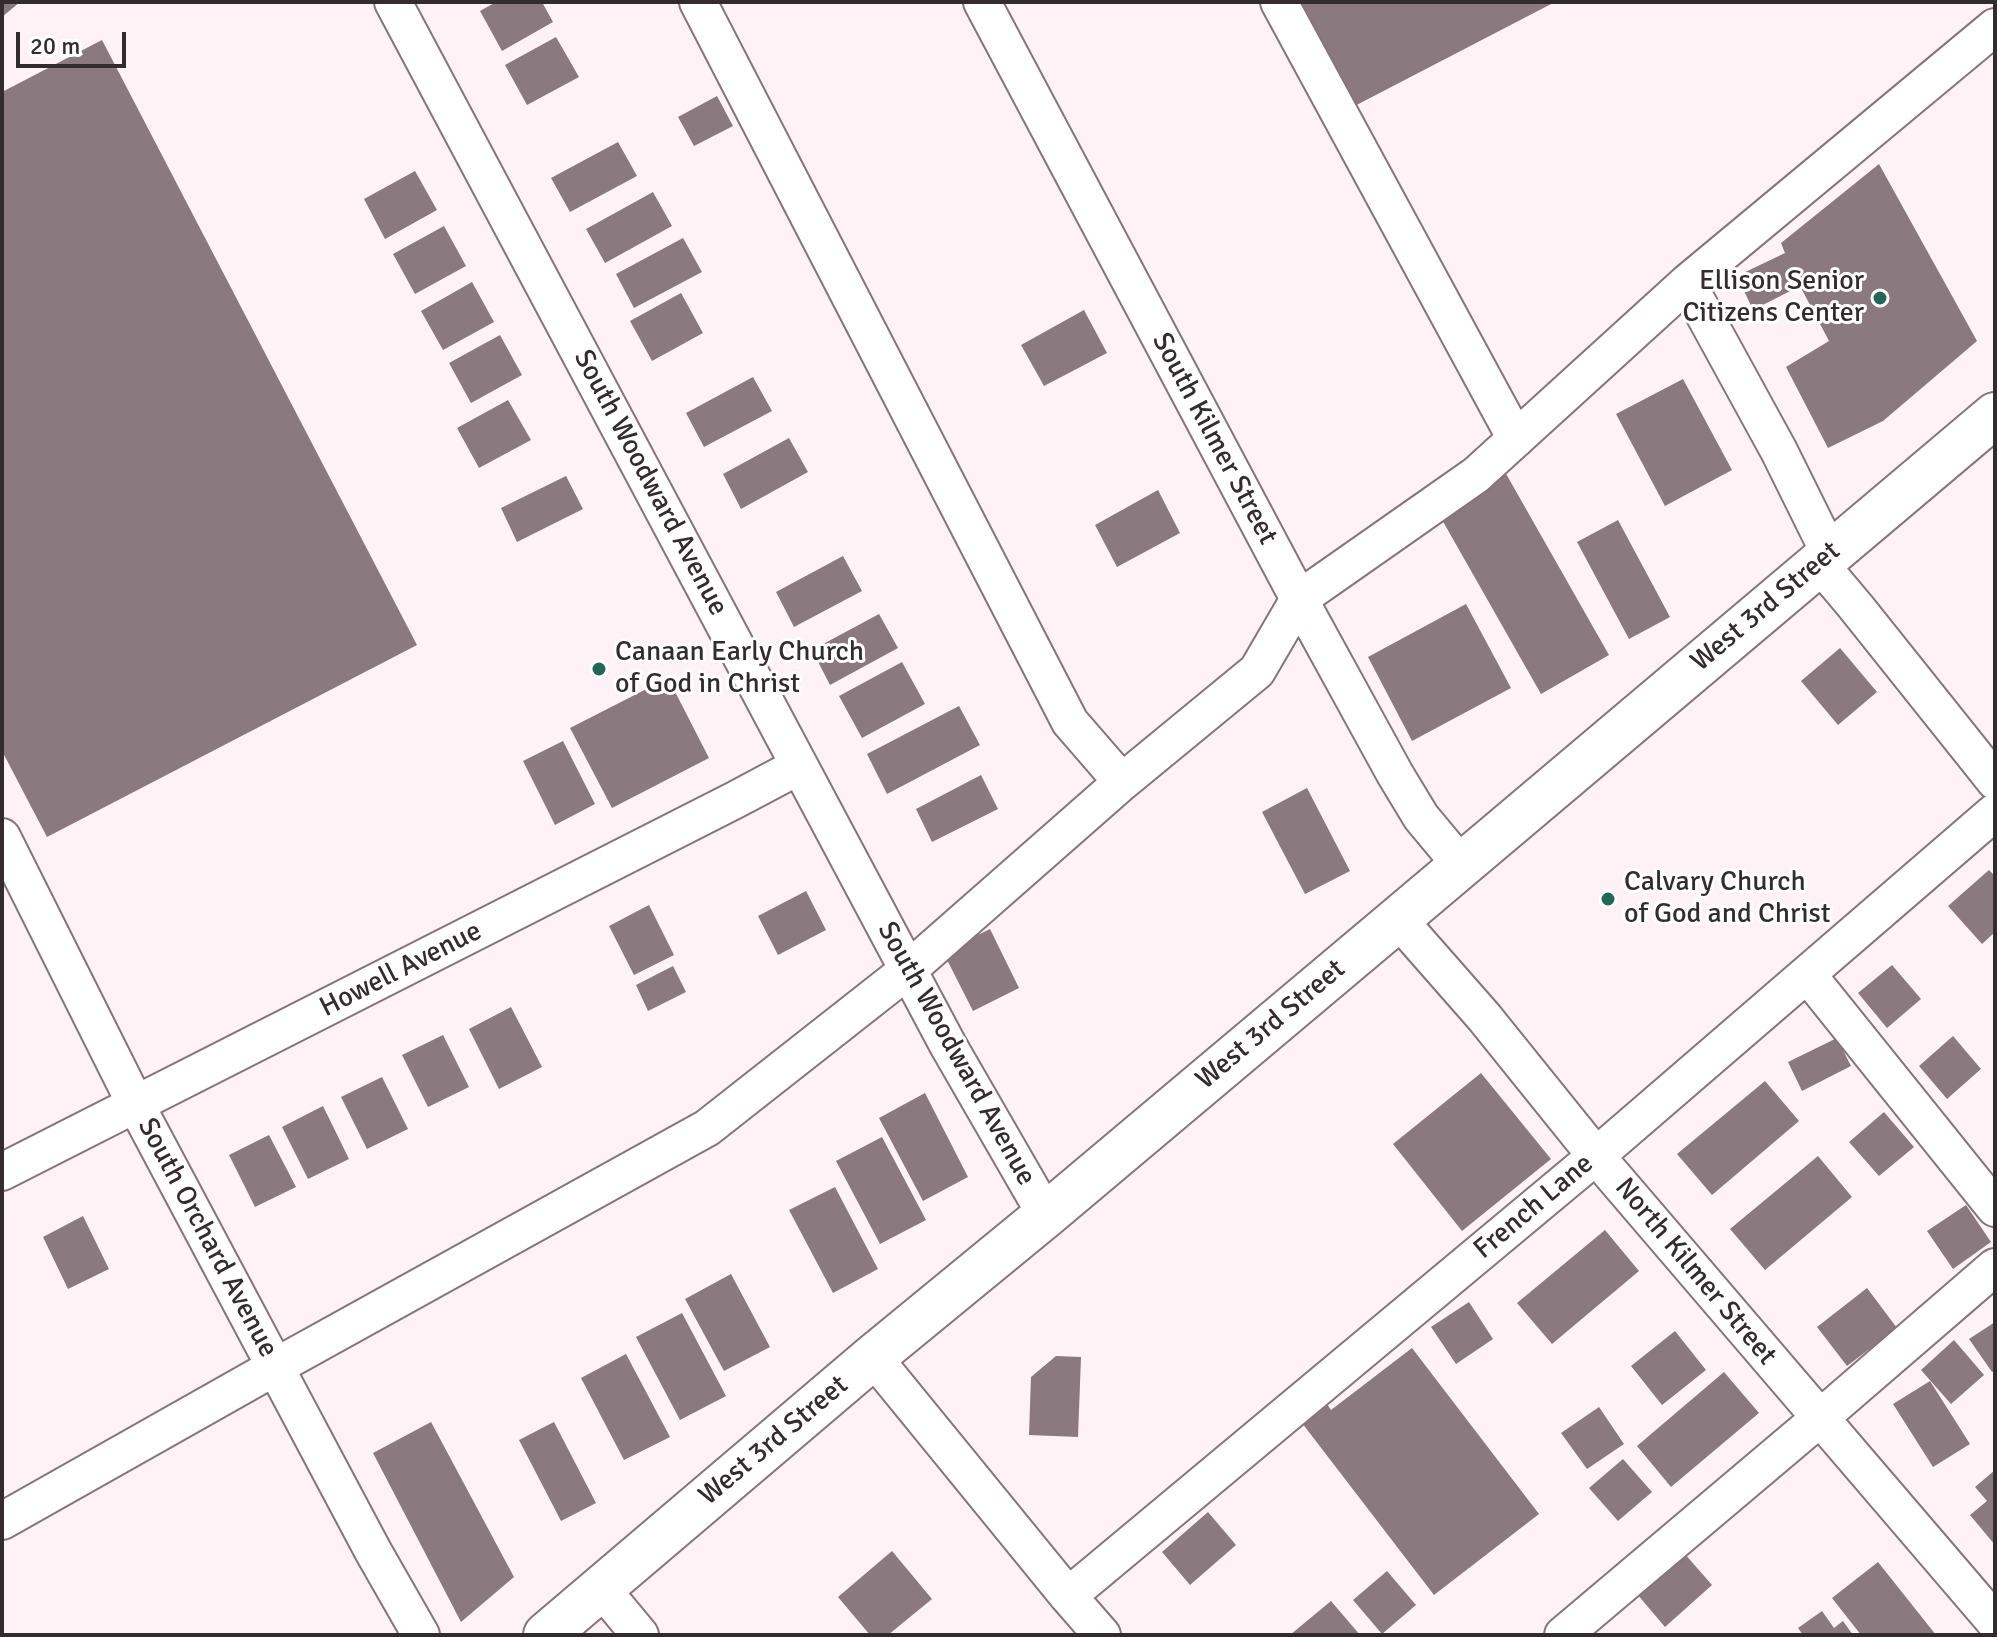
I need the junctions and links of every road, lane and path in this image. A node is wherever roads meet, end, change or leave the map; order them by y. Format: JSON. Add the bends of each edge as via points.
{"nodes":[{"id":1,"x":393,"y":2,"type":"edge"},
{"id":2,"x":698,"y":2,"type":"edge"},
{"id":3,"x":982,"y":2,"type":"edge"},
{"id":4,"x":1279,"y":2,"type":"edge"},
{"id":5,"x":1995,"y":27,"type":"edge"},
{"id":6,"x":1687,"y":283,"type":"junction"},
{"id":7,"x":1995,"y":415,"type":"edge"},
{"id":8,"x":1516,"y":439,"type":"junction"},
{"id":9,"x":1824,"y":558,"type":"junction"},
{"id":10,"x":1299,"y":599,"type":"junction"},
{"id":11,"x":799,"y":766,"type":"junction"},
{"id":12,"x":1995,"y":781,"type":"edge"},
{"id":13,"x":1122,"y":782,"type":"junction"},
{"id":14,"x":1995,"y":812,"type":"edge"},
{"id":15,"x":2,"y":837,"type":"edge"},
{"id":16,"x":1461,"y":865,"type":"junction"},
{"id":17,"x":1398,"y":919,"type":"junction"},
{"id":18,"x":908,"y":970,"type":"junction"},
{"id":19,"x":1807,"y":974,"type":"junction"},
{"id":20,"x":136,"y":1105,"type":"junction"},
{"id":21,"x":1596,"y":1156,"type":"junction"},
{"id":22,"x":2,"y":1172,"type":"edge"},
{"id":23,"x":1995,"y":1208,"type":"edge"},
{"id":24,"x":1046,"y":1215,"type":"junction"},
{"id":25,"x":1995,"y":1267,"type":"edge"},
{"id":26,"x":873,"y":1357,"type":"junction"},
{"id":27,"x":275,"y":1367,"type":"junction"},
{"id":28,"x":1820,"y":1418,"type":"junction"},
{"id":29,"x":2,"y":1521,"type":"edge"},
{"id":30,"x":601,"y":1588,"type":"junction"},
{"id":31,"x":1068,"y":1596,"type":"junction"},
{"id":32,"x":1995,"y":1622,"type":"edge"},
{"id":33,"x":421,"y":1635,"type":"edge"},
{"id":34,"x":546,"y":1635,"type":"edge"},
{"id":35,"x":640,"y":1635,"type":"edge"},
{"id":36,"x":1102,"y":1635,"type":"edge"},
{"id":37,"x":1563,"y":1635,"type":"edge"}],
"edges":[{"from":1,"to":11,"type":"street","name":"South Woodward Avenue"},
{"from":2,"to":13,"type":"street","via":[[1070,722]]},
{"from":3,"to":10,"type":"street","name":"South Kilmer Street"},
{"from":4,"to":8,"type":"street"},
{"from":5,"to":6,"type":"street"},
{"from":6,"to":8,"type":"street"},
{"from":6,"to":9,"type":"street","via":[[1779,451]]},
{"from":7,"to":9,"type":"main road","name":"West 3rd Street"},
{"from":8,"to":10,"type":"street","via":[[1476,475]]},
{"from":9,"to":12,"type":"street","via":[[1856,607]]},
{"from":9,"to":16,"type":"main road","name":"West 3rd Street"},
{"from":10,"to":13,"type":"street","via":[[1257,671]]},
{"from":10,"to":16,"type":"street","name":"South Kilmer Street","via":[[1421,817]]},
{"from":11,"to":18,"type":"street","name":"South Woodward Avenue"},
{"from":11,"to":20,"type":"street","name":"Howell Avenue"},
{"from":13,"to":18,"type":"street"},
{"from":14,"to":19,"type":"street","name":"French Lane"},
{"from":15,"to":20,"type":"street","name":"South Orchard Avenue"},
{"from":16,"to":17,"type":"main road","name":"West 3rd Street"},
{"from":17,"to":21,"type":"street","name":"North Kilmer Street"},
{"from":17,"to":24,"type":"main road","name":"West 3rd Street"},
{"from":18,"to":24,"type":"street","name":"South Woodward Avenue"},
{"from":18,"to":27,"type":"street","via":[[707,1128]]},
{"from":19,"to":21,"type":"street","name":"French Lane"},
{"from":19,"to":23,"type":"street"},
{"from":20,"to":22,"type":"street","name":"Howell Avenue"},
{"from":20,"to":27,"type":"street","name":"South Orchard Avenue"},
{"from":21,"to":28,"type":"street","name":"North Kilmer Street"},
{"from":21,"to":31,"type":"street","name":"French Lane"},
{"from":24,"to":26,"type":"main road","name":"West 3rd Street"},
{"from":25,"to":28,"type":"street"},
{"from":26,"to":30,"type":"main road","name":"West 3rd Street"},
{"from":26,"to":31,"type":"street"},
{"from":27,"to":29,"type":"street"},
{"from":27,"to":33,"type":"street","name":"South Orchard Avenue"},
{"from":28,"to":32,"type":"street","name":"North Kilmer Street"},
{"from":28,"to":37,"type":"street"},
{"from":30,"to":34,"type":"main road","name":"West 3rd Street"},
{"from":30,"to":35,"type":"street"},
{"from":31,"to":36,"type":"street"}]}
